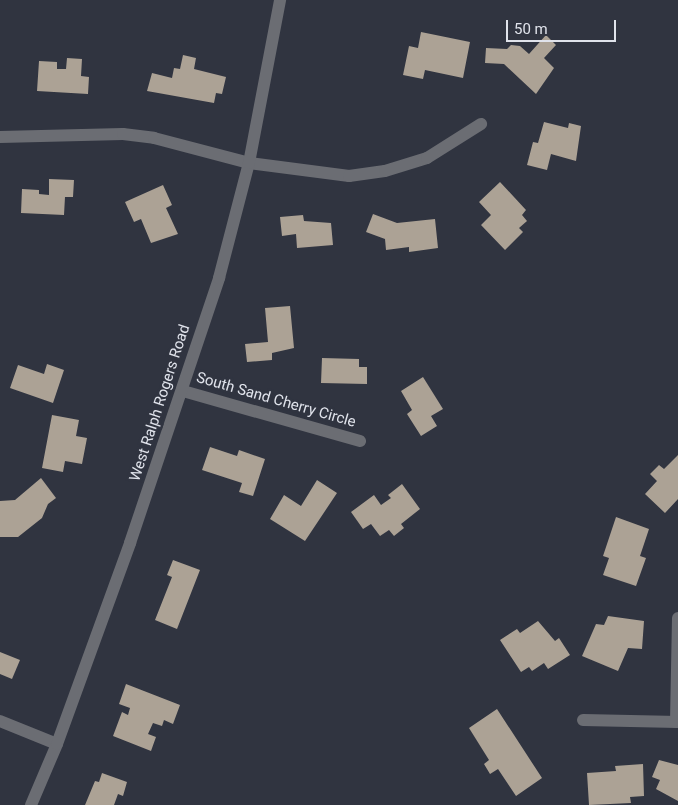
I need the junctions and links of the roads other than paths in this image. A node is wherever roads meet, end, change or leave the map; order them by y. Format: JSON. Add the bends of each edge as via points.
{"nodes":[{"id":1,"x":280,"y":0,"type":"edge"},
{"id":2,"x":481,"y":124,"type":"dead end"},
{"id":3,"x":0,"y":137,"type":"edge"},
{"id":4,"x":249,"y":163,"type":"junction"},
{"id":5,"x":183,"y":391,"type":"junction"},
{"id":6,"x":360,"y":441,"type":"dead end"},
{"id":7,"x":678,"y":618,"type":"edge"},
{"id":8,"x":583,"y":720,"type":"dead end"},
{"id":9,"x":0,"y":722,"type":"edge"},
{"id":10,"x":677,"y":722,"type":"edge"},
{"id":11,"x":57,"y":744,"type":"junction"},
{"id":12,"x":31,"y":805,"type":"edge"}],
"edges":[{"from":1,"to":4,"type":"street","name":"West Ralph Rogers Road"},
{"from":2,"to":4,"type":"street","via":[[427,158],[385,171],[349,176]]},
{"from":3,"to":4,"type":"street","via":[[123,134],[154,138]]},
{"from":4,"to":5,"type":"street","name":"West Ralph Rogers Road","via":[[219,278]]},
{"from":5,"to":6,"type":"street","name":"South Sand Cherry Circle"},
{"from":5,"to":11,"type":"street","name":"West Ralph Rogers Road"},
{"from":7,"to":10,"type":"street"},
{"from":8,"to":10,"type":"street"},
{"from":9,"to":11,"type":"street"},
{"from":11,"to":12,"type":"street","name":"West Ralph Rogers Road"}]}
